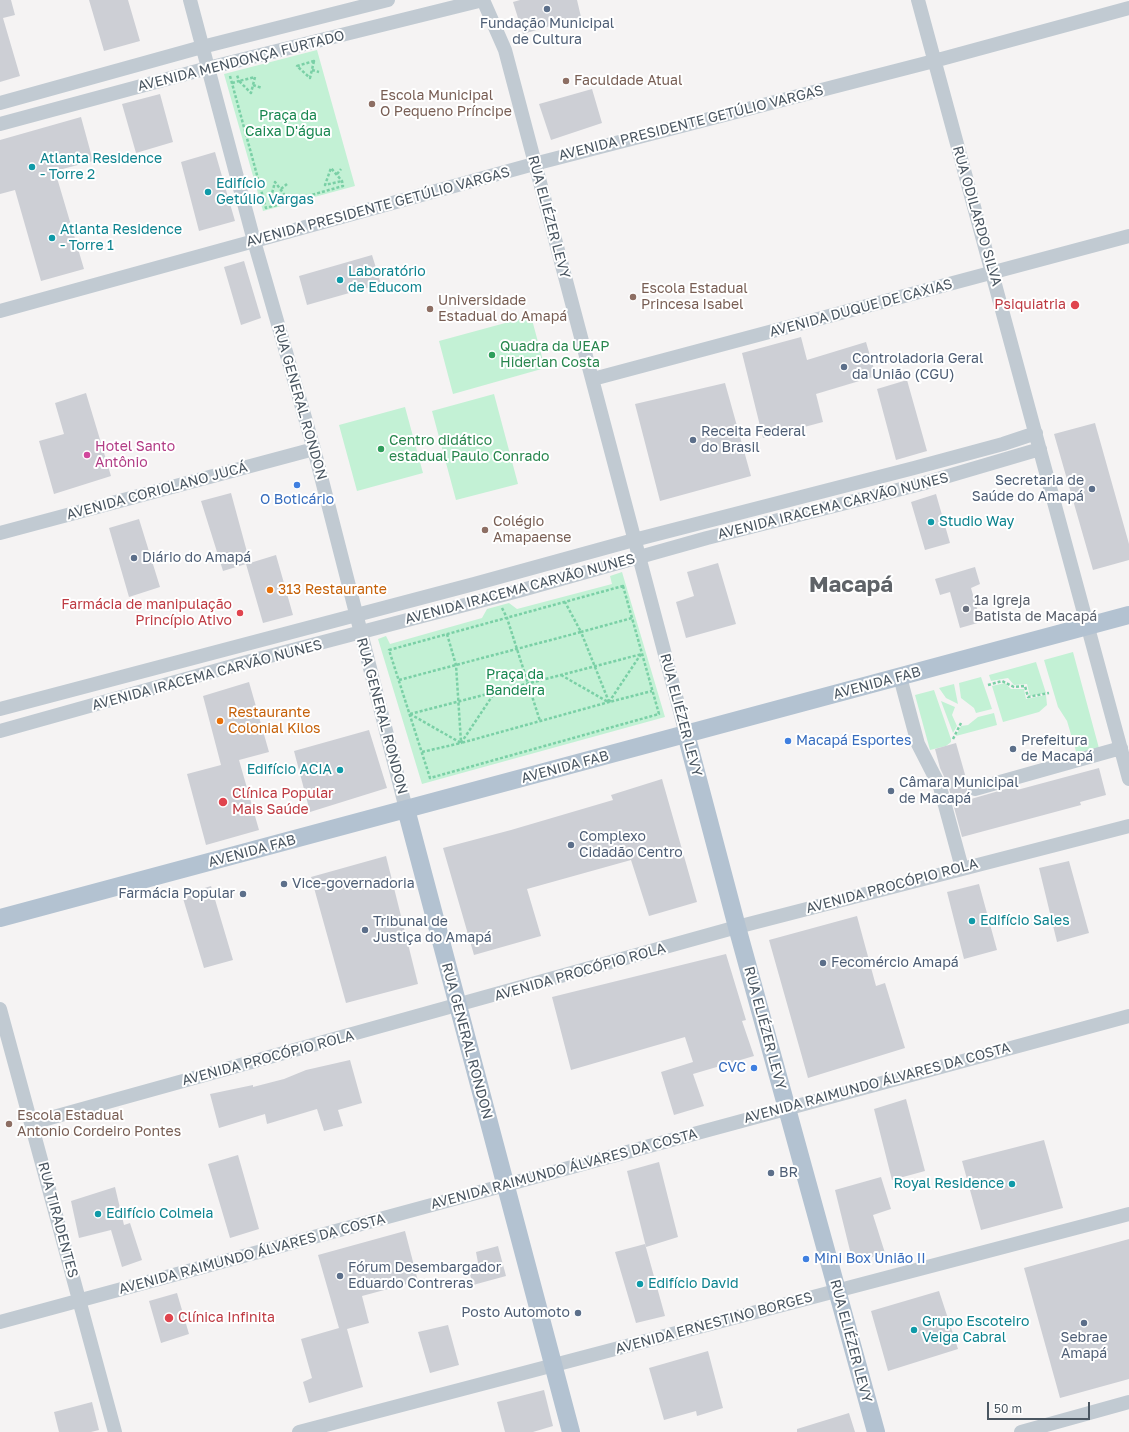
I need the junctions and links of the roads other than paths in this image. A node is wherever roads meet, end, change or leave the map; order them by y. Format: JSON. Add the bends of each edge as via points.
{"nodes":[{"id":1,"x":190,"y":0,"type":"edge"},
{"id":2,"x":388,"y":0,"type":"edge"},
{"id":3,"x":483,"y":0,"type":"edge"},
{"id":4,"x":918,"y":0,"type":"edge"},
{"id":5,"x":1129,"y":8,"type":"edge"},
{"id":6,"x":340,"y":13,"type":"junction"},
{"id":7,"x":347,"y":34,"type":"junction"},
{"id":8,"x":202,"y":47,"type":"junction"},
{"id":9,"x":934,"y":61,"type":"junction"},
{"id":10,"x":208,"y":68,"type":"junction"},
{"id":11,"x":0,"y":103,"type":"edge"},
{"id":12,"x":0,"y":124,"type":"edge"},
{"id":13,"x":534,"y":164,"type":"junction"},
{"id":14,"x":1129,"y":236,"type":"edge"},
{"id":15,"x":254,"y":241,"type":"junction"},
{"id":16,"x":993,"y":273,"type":"junction"},
{"id":17,"x":0,"y":311,"type":"edge"},
{"id":18,"x":593,"y":379,"type":"junction"},
{"id":19,"x":1036,"y":433,"type":"junction"},
{"id":20,"x":1040,"y":448,"type":"junction"},
{"id":21,"x":314,"y":449,"type":"junction"},
{"id":22,"x":0,"y":533,"type":"edge"},
{"id":23,"x":634,"y":540,"type":"junction"},
{"id":24,"x":639,"y":557,"type":"junction"},
{"id":25,"x":517,"y":572,"type":"junction"},
{"id":26,"x":474,"y":584,"type":"junction"},
{"id":27,"x":522,"y":590,"type":"junction"},
{"id":28,"x":479,"y":602,"type":"junction"},
{"id":29,"x":356,"y":615,"type":"junction"},
{"id":30,"x":1129,"y":616,"type":"edge"},
{"id":31,"x":1088,"y":627,"type":"junction"},
{"id":32,"x":360,"y":633,"type":"junction"},
{"id":33,"x":238,"y":645,"type":"junction"},
{"id":34,"x":243,"y":663,"type":"junction"},
{"id":35,"x":900,"y":677,"type":"junction"},
{"id":36,"x":0,"y":709,"type":"edge"},
{"id":37,"x":0,"y":731,"type":"edge"},
{"id":38,"x":686,"y":734,"type":"junction"},
{"id":39,"x":1121,"y":748,"type":"junction"},
{"id":40,"x":1129,"y":779,"type":"edge"},
{"id":41,"x":975,"y":789,"type":"dead end"},
{"id":42,"x":406,"y":809,"type":"junction"},
{"id":43,"x":1129,"y":826,"type":"edge"},
{"id":44,"x":962,"y":868,"type":"junction"},
{"id":45,"x":0,"y":918,"type":"edge"},
{"id":46,"x":737,"y":927,"type":"junction"},
{"id":47,"x":458,"y":1006,"type":"junction"},
{"id":48,"x":0,"y":1008,"type":"edge"},
{"id":49,"x":1129,"y":1016,"type":"edge"},
{"id":50,"x":787,"y":1107,"type":"junction"},
{"id":51,"x":32,"y":1124,"type":"junction"},
{"id":52,"x":505,"y":1185,"type":"junction"},
{"id":53,"x":1129,"y":1214,"type":"edge"},
{"id":54,"x":837,"y":1290,"type":"junction"},
{"id":55,"x":80,"y":1301,"type":"junction"},
{"id":56,"x":0,"y":1322,"type":"edge"},
{"id":57,"x":553,"y":1365,"type":"junction"},
{"id":58,"x":1129,"y":1402,"type":"edge"},
{"id":59,"x":115,"y":1432,"type":"edge"},
{"id":60,"x":299,"y":1432,"type":"edge"},
{"id":61,"x":570,"y":1432,"type":"edge"},
{"id":62,"x":876,"y":1432,"type":"edge"},
{"id":63,"x":1021,"y":1432,"type":"edge"}],
"edges":[{"from":1,"to":8,"type":"street","name":"RUA GENERAL RONDON"},
{"from":2,"to":6,"type":"street","name":"AVENIDA MENDONÇA FURTADO"},
{"from":3,"to":7,"type":"street","name":"AVENIDA MENDONÇA FURTADO"},
{"from":3,"to":13,"type":"street","name":"RUA ELIÉZER LEVY","via":[[505,50]]},
{"from":4,"to":9,"type":"street","name":"RUA ODILARDO SILVA"},
{"from":5,"to":9,"type":"street","name":"AVENIDA PRESIDENTE GETÚLIO VARGAS"},
{"from":6,"to":7,"type":"street"},
{"from":6,"to":8,"type":"street","name":"AVENIDA MENDONÇA FURTADO"},
{"from":7,"to":10,"type":"street","name":"AVENIDA MENDONÇA FURTADO"},
{"from":8,"to":10,"type":"street","name":"RUA GENERAL RONDON"},
{"from":8,"to":11,"type":"street","name":"AVENIDA MENDONÇA FURTADO"},
{"from":9,"to":13,"type":"street","name":"AVENIDA PRESIDENTE GETÚLIO VARGAS"},
{"from":9,"to":16,"type":"street","name":"RUA ODILARDO SILVA"},
{"from":10,"to":12,"type":"street","name":"AVENIDA MENDONÇA FURTADO"},
{"from":10,"to":15,"type":"street","name":"RUA GENERAL RONDON"},
{"from":13,"to":15,"type":"street","name":"AVENIDA PRESIDENTE GETÚLIO VARGAS"},
{"from":13,"to":18,"type":"street","name":"RUA ELIÉZER LEVY"},
{"from":14,"to":16,"type":"street","name":"AVENIDA DUQUE DE CAXIAS"},
{"from":15,"to":17,"type":"street","name":"AVENIDA PRESIDENTE GETÚLIO VARGAS"},
{"from":15,"to":21,"type":"street","name":"RUA GENERAL RONDON"},
{"from":16,"to":18,"type":"street","name":"AVENIDA DUQUE DE CAXIAS"},
{"from":16,"to":19,"type":"street","name":"RUA ODILARDO SILVA"},
{"from":18,"to":23,"type":"street","name":"RUA ELIÉZER LEVY"},
{"from":19,"to":20,"type":"street","name":"RUA ODILARDO SILVA"},
{"from":19,"to":23,"type":"street","name":"AVENIDA IRACEMA CARVÃO NUNES","via":[[914,468]]},
{"from":20,"to":24,"type":"street","name":"AVENIDA IRACEMA CARVÃO NUNES","via":[[921,484]]},
{"from":20,"to":31,"type":"street","name":"RUA ODILARDO SILVA"},
{"from":21,"to":22,"type":"street","name":"AVENIDA CORIOLANO JUCÁ"},
{"from":21,"to":29,"type":"street","name":"RUA GENERAL RONDON"},
{"from":23,"to":24,"type":"street","name":"RUA ELIÉZER LEVY"},
{"from":23,"to":25,"type":"street","name":"AVENIDA IRACEMA CARVÃO NUNES"},
{"from":24,"to":27,"type":"street","name":"AVENIDA IRACEMA CARVÃO NUNES"},
{"from":24,"to":38,"type":"street","name":"RUA ELIÉZER LEVY"},
{"from":25,"to":26,"type":"street","name":"AVENIDA IRACEMA CARVÃO NUNES"},
{"from":25,"to":27,"type":"street"},
{"from":26,"to":28,"type":"street"},
{"from":26,"to":29,"type":"street","name":"AVENIDA IRACEMA CARVÃO NUNES"},
{"from":27,"to":28,"type":"street","name":"AVENIDA IRACEMA CARVÃO NUNES"},
{"from":28,"to":32,"type":"street","name":"AVENIDA IRACEMA CARVÃO NUNES"},
{"from":29,"to":32,"type":"street","name":"RUA GENERAL RONDON"},
{"from":29,"to":33,"type":"street","name":"AVENIDA IRACEMA CARVÃO NUNES"},
{"from":30,"to":31,"type":"main road","name":"AVENIDA FAB"},
{"from":31,"to":35,"type":"main road","name":"AVENIDA FAB"},
{"from":31,"to":39,"type":"street","name":"RUA ODILARDO SILVA"},
{"from":32,"to":34,"type":"street","name":"AVENIDA IRACEMA CARVÃO NUNES"},
{"from":32,"to":42,"type":"street","name":"RUA GENERAL RONDON"},
{"from":33,"to":34,"type":"street"},
{"from":33,"to":36,"type":"street","name":"AVENIDA IRACEMA CARVÃO NUNES"},
{"from":34,"to":37,"type":"street","name":"AVENIDA IRACEMA CARVÃO NUNES"},
{"from":35,"to":38,"type":"main road","name":"AVENIDA FAB"},
{"from":35,"to":44,"type":"street","via":[[918,744],[940,787]]},
{"from":38,"to":42,"type":"main road","name":"AVENIDA FAB"},
{"from":38,"to":46,"type":"main road","name":"RUA ELIÉZER LEVY"},
{"from":39,"to":40,"type":"street","name":"RUA ODILARDO SILVA"},
{"from":39,"to":41,"type":"street"},
{"from":42,"to":45,"type":"main road","name":"AVENIDA FAB"},
{"from":42,"to":47,"type":"main road","name":"RUA GENERAL RONDON"},
{"from":43,"to":44,"type":"street","name":"AVENIDA PROCÓPIO ROLA"},
{"from":44,"to":46,"type":"street","name":"AVENIDA PROCÓPIO ROLA"},
{"from":46,"to":47,"type":"street","name":"AVENIDA PROCÓPIO ROLA"},
{"from":46,"to":50,"type":"main road","name":"RUA ELIÉZER LEVY"},
{"from":47,"to":51,"type":"street","name":"AVENIDA PROCÓPIO ROLA"},
{"from":47,"to":52,"type":"main road","name":"RUA GENERAL RONDON"},
{"from":48,"to":51,"type":"street","name":"RUA TIRADENTES"},
{"from":49,"to":50,"type":"street","name":"AVENIDA RAIMUNDO ÁLVARES DA COSTA"},
{"from":50,"to":52,"type":"street","name":"AVENIDA RAIMUNDO ÁLVARES DA COSTA"},
{"from":50,"to":54,"type":"main road","name":"RUA ELIÉZER LEVY"},
{"from":51,"to":55,"type":"street","name":"RUA TIRADENTES"},
{"from":52,"to":55,"type":"street","name":"AVENIDA RAIMUNDO ÁLVARES DA COSTA"},
{"from":52,"to":57,"type":"main road","name":"RUA GENERAL RONDON"},
{"from":53,"to":54,"type":"street","name":"AVENIDA ERNESTINO BORGES"},
{"from":54,"to":57,"type":"street","name":"AVENIDA ERNESTINO BORGES"},
{"from":54,"to":62,"type":"main road","name":"RUA ELIÉZER LEVY"},
{"from":55,"to":56,"type":"street","name":"AVENIDA RAIMUNDO ÁLVARES DA COSTA"},
{"from":55,"to":59,"type":"street","name":"RUA TIRADENTES"},
{"from":57,"to":60,"type":"street","name":"AVENIDA ERNESTINO BORGES"},
{"from":57,"to":61,"type":"main road","name":"RUA GENERAL RONDON"},
{"from":58,"to":63,"type":"street"}]}
